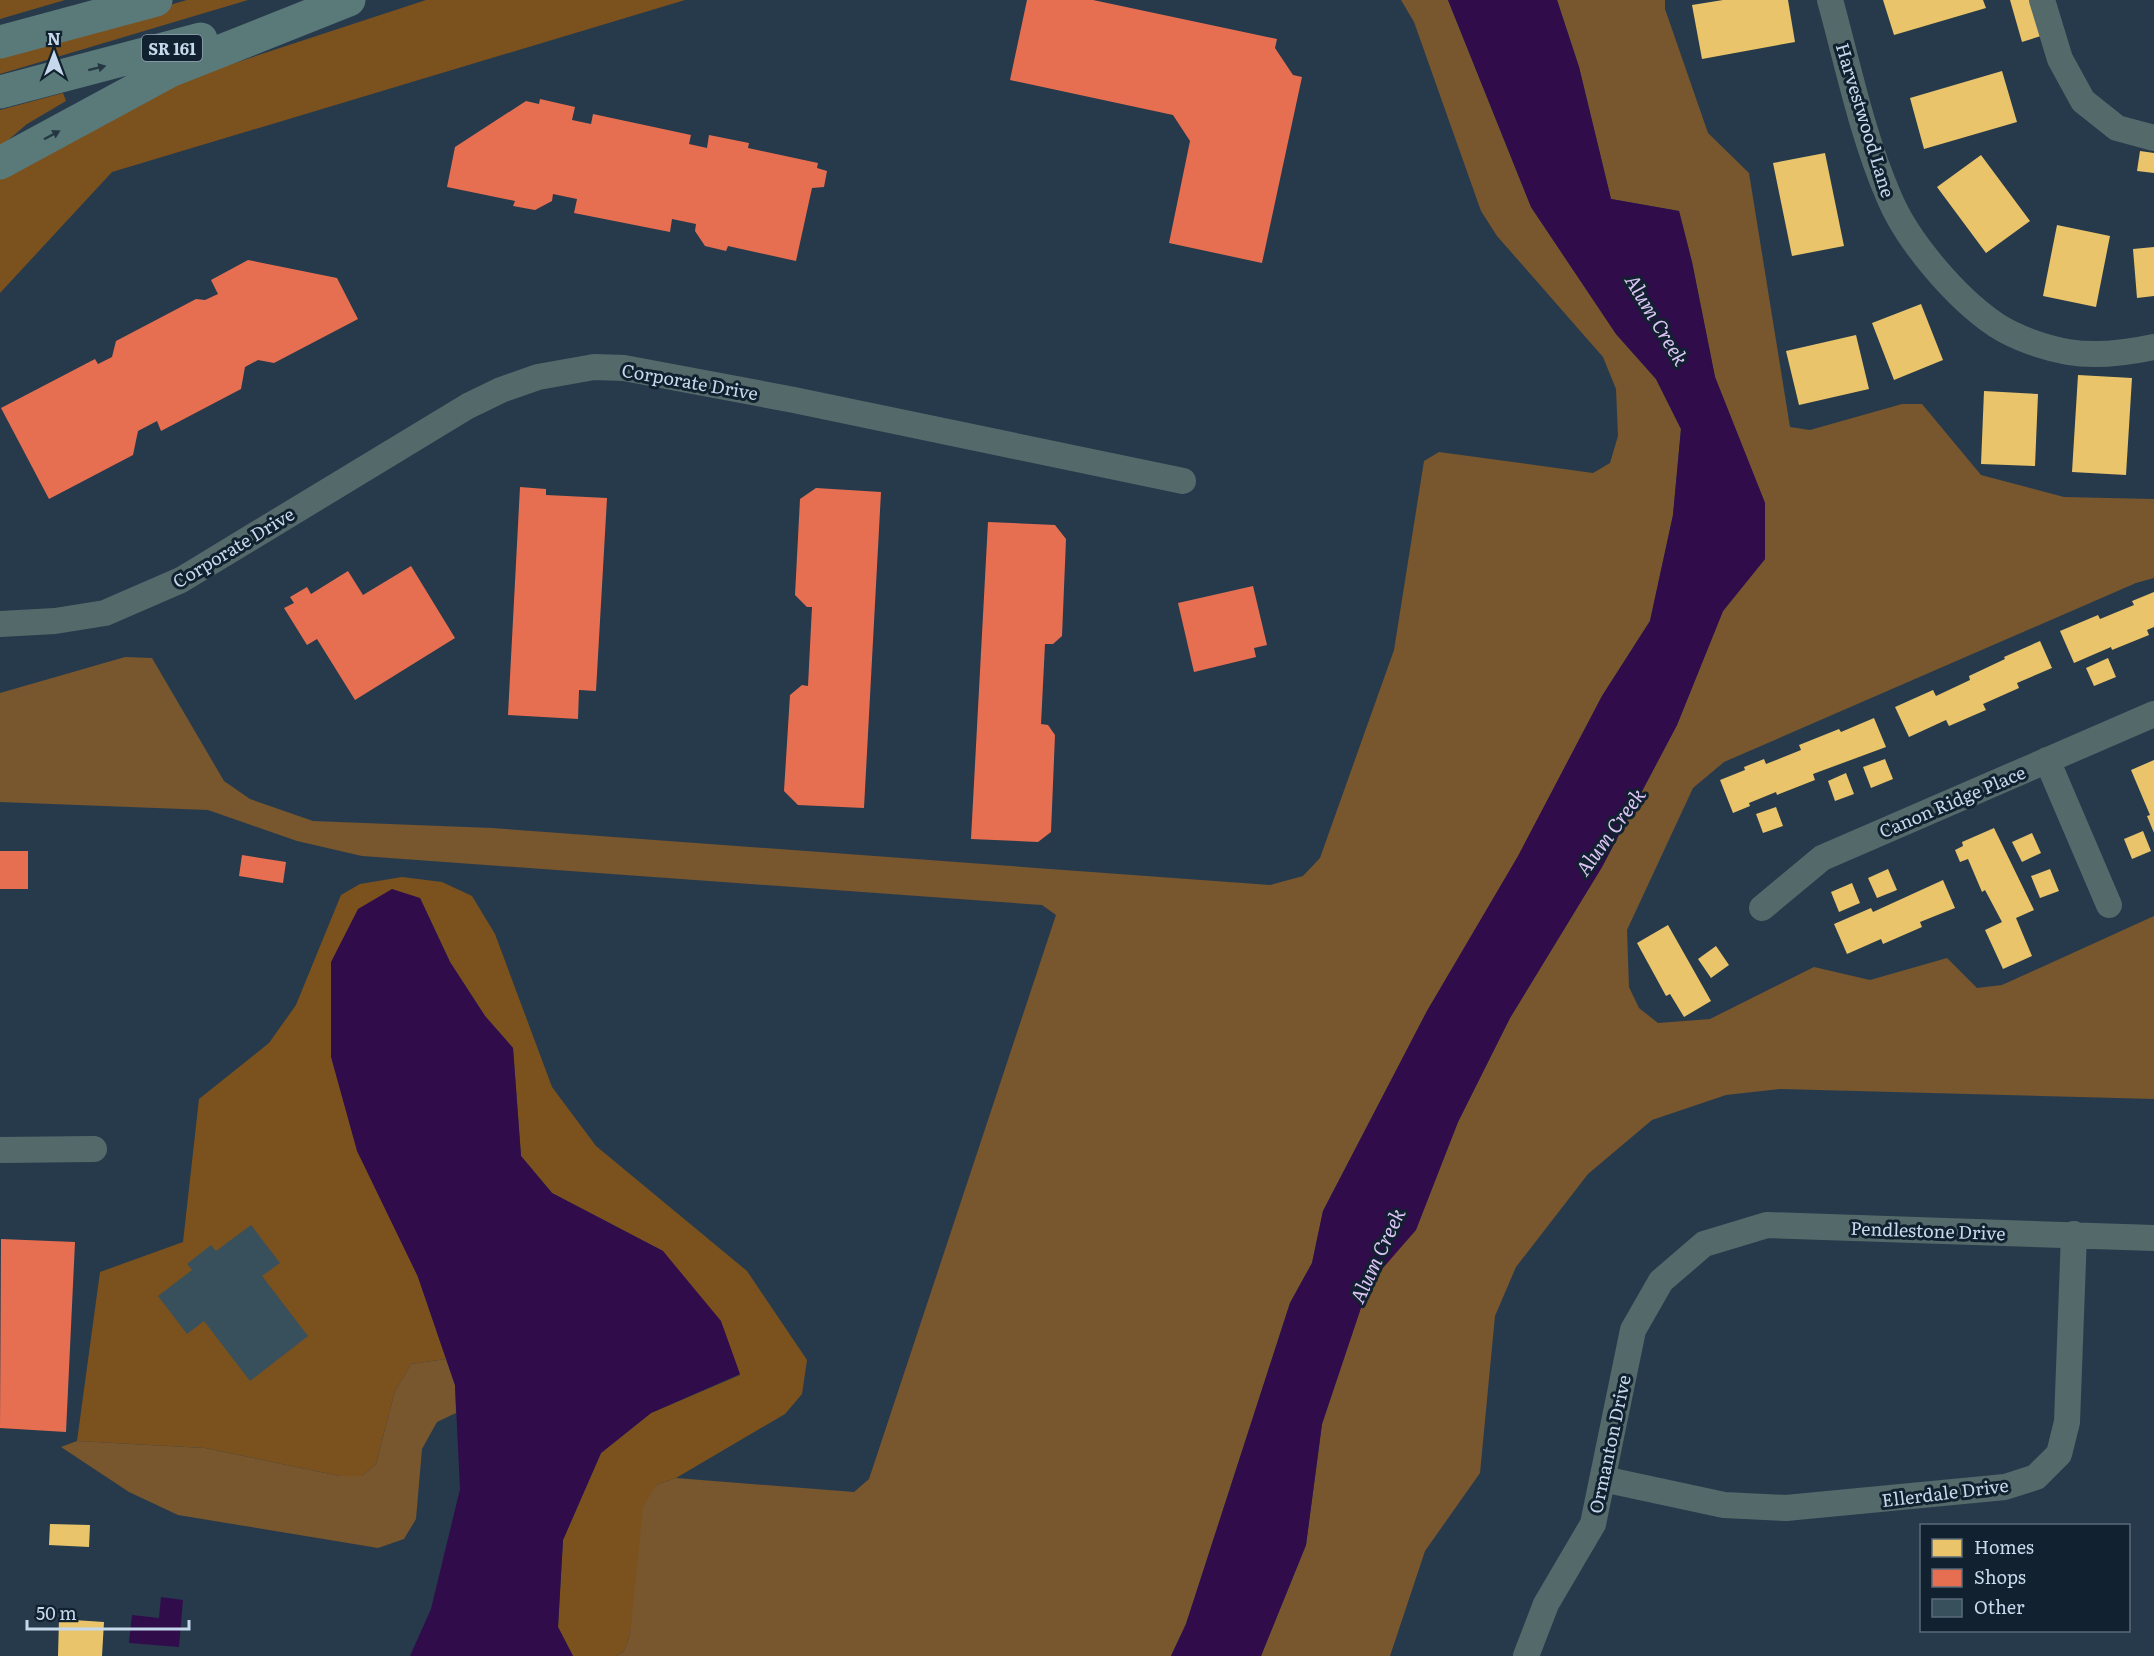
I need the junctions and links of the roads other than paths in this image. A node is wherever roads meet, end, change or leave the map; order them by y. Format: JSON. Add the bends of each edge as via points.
{"nodes":[{"id":1,"x":156,"y":0,"type":"edge"},
{"id":2,"x":343,"y":0,"type":"edge"},
{"id":3,"x":349,"y":0,"type":"edge"},
{"id":4,"x":1830,"y":0,"type":"edge"},
{"id":5,"x":2043,"y":0,"type":"edge"},
{"id":6,"x":0,"y":42,"type":"edge"},
{"id":7,"x":0,"y":92,"type":"edge"},
{"id":8,"x":2154,"y":138,"type":"edge"},
{"id":9,"x":0,"y":163,"type":"edge"},
{"id":10,"x":2154,"y":347,"type":"edge"},
{"id":11,"x":1183,"y":481,"type":"dead end"},
{"id":12,"x":0,"y":624,"type":"edge"},
{"id":13,"x":2154,"y":714,"type":"edge"},
{"id":14,"x":2047,"y":760,"type":"junction"},
{"id":15,"x":2109,"y":905,"type":"dead end"},
{"id":16,"x":1761,"y":908,"type":"dead end"},
{"id":17,"x":94,"y":1149,"type":"dead end"},
{"id":18,"x":0,"y":1150,"type":"edge"},
{"id":19,"x":2074,"y":1234,"type":"junction"},
{"id":20,"x":2154,"y":1238,"type":"edge"},
{"id":21,"x":1704,"y":1244,"type":"joint"},
{"id":22,"x":1604,"y":1479,"type":"junction"},
{"id":23,"x":1526,"y":1656,"type":"edge"}],
"edges":[{"from":1,"to":6,"type":"main road"},
{"from":7,"to":2,"type":"main road","number":"SR 161","one_way":true},
{"from":9,"to":3,"type":"main road","one_way":true,"via":[[170,71]]},
{"from":4,"to":10,"type":"street","name":"Harvestwood Lane","via":[[1889,198],[1921,252],[1962,296],[1996,325],[2068,352],[2116,354]]},
{"from":5,"to":8,"type":"street","via":[[2060,59],[2083,101],[2117,129]]},
{"from":11,"to":12,"type":"street","name":"Corporate Drive","via":[[765,395],[624,368],[594,367],[538,377],[468,406],[181,580],[105,613]]},
{"from":13,"to":14,"type":"street","name":"Canon Ridge Place"},
{"from":14,"to":15,"type":"street"},
{"from":14,"to":16,"type":"street","name":"Canon Ridge Place","via":[[1822,858]]},
{"from":17,"to":18,"type":"street"},
{"from":19,"to":20,"type":"street","name":"Pendlestone Drive"},
{"from":19,"to":21,"type":"street","name":"Pendlestone Drive","via":[[1767,1225]]},
{"from":19,"to":22,"type":"street","name":"Ellerdale Drive","via":[[2067,1422],[2059,1454],[2036,1477],[2005,1487],[1786,1508],[1724,1505]]},
{"from":21,"to":22,"type":"street","name":"Ormanton Drive","via":[[1661,1281],[1633,1329]]},
{"from":22,"to":23,"type":"street","name":"Ormanton Drive","via":[[1593,1524],[1546,1604]]}]}
